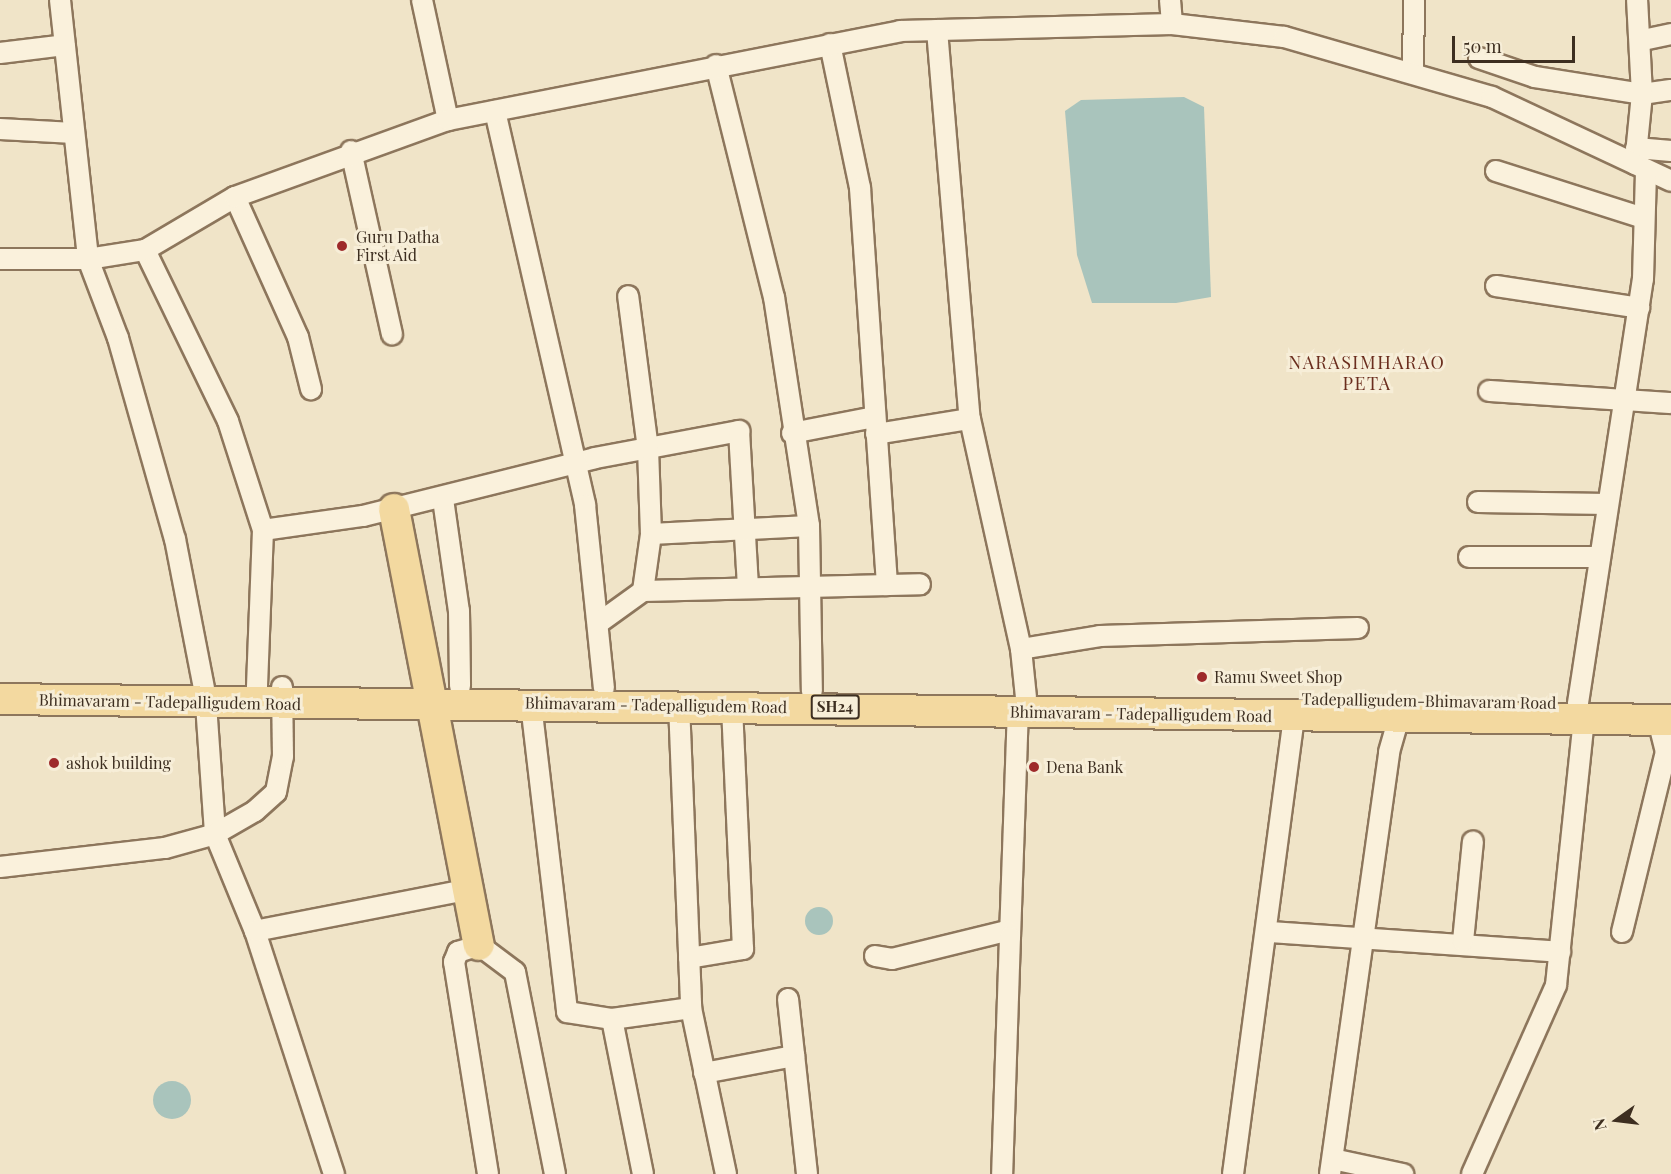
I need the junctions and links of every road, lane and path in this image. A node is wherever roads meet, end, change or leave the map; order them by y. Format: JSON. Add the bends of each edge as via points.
{"nodes":[{"id":1,"x":60,"y":0,"type":"edge"},
{"id":2,"x":422,"y":0,"type":"edge"},
{"id":3,"x":1170,"y":0,"type":"edge"},
{"id":4,"x":1414,"y":0,"type":"edge"},
{"id":5,"x":1637,"y":0,"type":"edge"},
{"id":6,"x":1172,"y":24,"type":"junction"},
{"id":7,"x":937,"y":30,"type":"junction"},
{"id":8,"x":1671,"y":34,"type":"edge"},
{"id":9,"x":1643,"y":40,"type":"junction"},
{"id":10,"x":830,"y":44,"type":"junction"},
{"id":11,"x":65,"y":45,"type":"junction"},
{"id":12,"x":0,"y":53,"type":"edge"},
{"id":13,"x":1479,"y":58,"type":"dead end"},
{"id":14,"x":716,"y":64,"type":"junction"},
{"id":15,"x":1413,"y":72,"type":"junction"},
{"id":16,"x":1671,"y":90,"type":"edge"},
{"id":17,"x":1642,"y":94,"type":"junction"},
{"id":18,"x":495,"y":111,"type":"junction"},
{"id":19,"x":448,"y":120,"type":"junction"},
{"id":20,"x":0,"y":129,"type":"edge"},
{"id":21,"x":74,"y":133,"type":"junction"},
{"id":22,"x":351,"y":151,"type":"junction"},
{"id":23,"x":1671,"y":151,"type":"edge"},
{"id":24,"x":1639,"y":161,"type":"junction"},
{"id":25,"x":1496,"y":171,"type":"dead end"},
{"id":26,"x":1671,"y":181,"type":"edge"},
{"id":27,"x":236,"y":197,"type":"junction"},
{"id":28,"x":1643,"y":218,"type":"junction"},
{"id":29,"x":145,"y":250,"type":"junction"},
{"id":30,"x":0,"y":259,"type":"edge"},
{"id":31,"x":88,"y":260,"type":"junction"},
{"id":32,"x":1496,"y":286,"type":"dead end"},
{"id":33,"x":627,"y":296,"type":"dead end"},
{"id":34,"x":1639,"y":308,"type":"junction"},
{"id":35,"x":392,"y":334,"type":"dead end"},
{"id":36,"x":311,"y":389,"type":"dead end"},
{"id":37,"x":1489,"y":391,"type":"dead end"},
{"id":38,"x":1625,"y":399,"type":"junction"},
{"id":39,"x":1671,"y":403,"type":"edge"},
{"id":40,"x":970,"y":419,"type":"junction"},
{"id":41,"x":875,"y":426,"type":"junction"},
{"id":42,"x":792,"y":433,"type":"junction"},
{"id":43,"x":648,"y":448,"type":"junction"},
{"id":44,"x":576,"y":464,"type":"junction"},
{"id":45,"x":443,"y":499,"type":"junction"},
{"id":46,"x":1478,"y":502,"type":"dead end"},
{"id":47,"x":1608,"y":504,"type":"junction"},
{"id":48,"x":394,"y":509,"type":"junction"},
{"id":49,"x":809,"y":526,"type":"junction"},
{"id":50,"x":748,"y":529,"type":"junction"},
{"id":51,"x":263,"y":530,"type":"junction"},
{"id":52,"x":651,"y":534,"type":"junction"},
{"id":53,"x":1469,"y":557,"type":"dead end"},
{"id":54,"x":1600,"y":557,"type":"junction"},
{"id":55,"x":920,"y":584,"type":"dead end"},
{"id":56,"x":887,"y":585,"type":"junction"},
{"id":57,"x":810,"y":587,"type":"junction"},
{"id":58,"x":748,"y":588,"type":"junction"},
{"id":59,"x":643,"y":591,"type":"junction"},
{"id":60,"x":600,"y":622,"type":"junction"},
{"id":61,"x":1358,"y":628,"type":"dead end"},
{"id":62,"x":1021,"y":650,"type":"junction"},
{"id":63,"x":0,"y":684,"type":"edge"},
{"id":64,"x":604,"y":688,"type":"junction"},
{"id":65,"x":479,"y":691,"type":"junction"},
{"id":66,"x":812,"y":691,"type":"junction"},
{"id":67,"x":274,"y":693,"type":"junction"},
{"id":68,"x":431,"y":693,"type":"junction"},
{"id":69,"x":205,"y":696,"type":"junction"},
{"id":70,"x":0,"y":699,"type":"edge"},
{"id":71,"x":531,"y":704,"type":"junction"},
{"id":72,"x":679,"y":705,"type":"junction"},
{"id":73,"x":732,"y":705,"type":"junction"},
{"id":74,"x":1022,"y":705,"type":"junction"},
{"id":75,"x":1581,"y":710,"type":"junction"},
{"id":76,"x":1294,"y":715,"type":"junction"},
{"id":77,"x":1667,"y":715,"type":"edge"},
{"id":78,"x":1399,"y":716,"type":"junction"},
{"id":79,"x":215,"y":834,"type":"junction"},
{"id":80,"x":1473,"y":841,"type":"dead end"},
{"id":81,"x":0,"y":867,"type":"edge"},
{"id":82,"x":472,"y":889,"type":"junction"},
{"id":83,"x":255,"y":931,"type":"junction"},
{"id":84,"x":1269,"y":932,"type":"junction"},
{"id":85,"x":1622,"y":932,"type":"dead end"},
{"id":86,"x":1010,"y":937,"type":"junction"},
{"id":87,"x":1365,"y":937,"type":"junction"},
{"id":88,"x":1463,"y":941,"type":"junction"},
{"id":89,"x":479,"y":945,"type":"junction"},
{"id":90,"x":1560,"y":952,"type":"junction"},
{"id":91,"x":875,"y":956,"type":"dead end"},
{"id":92,"x":689,"y":958,"type":"junction"},
{"id":93,"x":788,"y":999,"type":"dead end"},
{"id":94,"x":691,"y":1008,"type":"junction"},
{"id":95,"x":612,"y":1019,"type":"junction"},
{"id":96,"x":794,"y":1056,"type":"junction"},
{"id":97,"x":704,"y":1073,"type":"junction"},
{"id":98,"x":1331,"y":1166,"type":"edge"},
{"id":99,"x":334,"y":1174,"type":"edge"},
{"id":100,"x":488,"y":1174,"type":"edge"},
{"id":101,"x":555,"y":1174,"type":"edge"},
{"id":102,"x":643,"y":1174,"type":"edge"},
{"id":103,"x":726,"y":1174,"type":"edge"},
{"id":104,"x":807,"y":1174,"type":"edge"},
{"id":105,"x":1002,"y":1174,"type":"edge"},
{"id":106,"x":1233,"y":1174,"type":"edge"},
{"id":107,"x":1403,"y":1174,"type":"edge"},
{"id":108,"x":1472,"y":1174,"type":"edge"}],
"edges":[{"from":1,"to":11,"type":"street"},
{"from":2,"to":19,"type":"street"},
{"from":3,"to":6,"type":"street"},
{"from":4,"to":15,"type":"street"},
{"from":5,"to":9,"type":"street"},
{"from":6,"to":7,"type":"street"},
{"from":6,"to":15,"type":"street","via":[[1284,37]]},
{"from":7,"to":10,"type":"street"},
{"from":7,"to":40,"type":"street"},
{"from":8,"to":9,"type":"street"},
{"from":9,"to":17,"type":"street"},
{"from":10,"to":14,"type":"street"},
{"from":10,"to":41,"type":"street","via":[[860,188]]},
{"from":11,"to":12,"type":"street"},
{"from":11,"to":21,"type":"street"},
{"from":13,"to":17,"type":"street","via":[[1535,77]]},
{"from":14,"to":18,"type":"street"},
{"from":14,"to":42,"type":"street","via":[[774,297]]},
{"from":15,"to":24,"type":"street","via":[[1492,97]]},
{"from":16,"to":17,"type":"street"},
{"from":17,"to":24,"type":"street"},
{"from":18,"to":19,"type":"street"},
{"from":18,"to":44,"type":"street"},
{"from":19,"to":22,"type":"street"},
{"from":20,"to":21,"type":"street"},
{"from":21,"to":31,"type":"street"},
{"from":22,"to":27,"type":"street"},
{"from":22,"to":35,"type":"street"},
{"from":23,"to":24,"type":"street"},
{"from":24,"to":26,"type":"street"},
{"from":24,"to":28,"type":"street"},
{"from":25,"to":28,"type":"street"},
{"from":27,"to":29,"type":"street"},
{"from":27,"to":36,"type":"street","via":[[298,337]]},
{"from":28,"to":34,"type":"street","via":[[1646,250]]},
{"from":29,"to":31,"type":"street"},
{"from":29,"to":51,"type":"street","via":[[228,421]]},
{"from":30,"to":31,"type":"street"},
{"from":31,"to":69,"type":"street","via":[[118,338],[175,539]]},
{"from":32,"to":34,"type":"street"},
{"from":33,"to":43,"type":"street"},
{"from":34,"to":38,"type":"street"},
{"from":37,"to":38,"type":"street"},
{"from":38,"to":39,"type":"street"},
{"from":38,"to":47,"type":"street"},
{"from":40,"to":41,"type":"street"},
{"from":40,"to":62,"type":"street"},
{"from":41,"to":42,"type":"street"},
{"from":41,"to":56,"type":"street"},
{"from":42,"to":49,"type":"street"},
{"from":43,"to":44,"type":"street"},
{"from":43,"to":50,"type":"street","via":[[739,431]]},
{"from":43,"to":52,"type":"street"},
{"from":44,"to":45,"type":"street"},
{"from":44,"to":60,"type":"street"},
{"from":45,"to":48,"type":"street"},
{"from":45,"to":65,"type":"street","via":[[459,611]]},
{"from":46,"to":47,"type":"street"},
{"from":47,"to":54,"type":"street"},
{"from":48,"to":51,"type":"street"},
{"from":48,"to":68,"type":"main road"},
{"from":49,"to":50,"type":"street"},
{"from":49,"to":57,"type":"street"},
{"from":50,"to":52,"type":"street"},
{"from":50,"to":58,"type":"street"},
{"from":51,"to":67,"type":"street"},
{"from":52,"to":59,"type":"street"},
{"from":53,"to":54,"type":"street"},
{"from":54,"to":75,"type":"street"},
{"from":55,"to":56,"type":"street"},
{"from":56,"to":57,"type":"street"},
{"from":57,"to":58,"type":"street"},
{"from":57,"to":66,"type":"street"},
{"from":58,"to":59,"type":"street"},
{"from":59,"to":60,"type":"street"},
{"from":60,"to":64,"type":"street"},
{"from":61,"to":62,"type":"street","via":[[1100,636]]},
{"from":62,"to":74,"type":"street"},
{"from":63,"to":69,"type":"main road","number":"SH24"},
{"from":64,"to":65,"type":"main road","name":"Tadepalligudem-Bhimavaram Road","number":"SH24"},
{"from":64,"to":66,"type":"main road","name":"Tadepalligudem-Bhimavaram Road","number":"SH24"},
{"from":65,"to":68,"type":"main road","name":"Tadepalligudem-Bhimavaram Road","number":"SH24"},
{"from":65,"to":71,"type":"main road","name":"Bhimavaram - Tadepalligudem Road","number":"SH24"},
{"from":66,"to":74,"type":"main road","name":"Tadepalligudem-Bhimavaram Road","number":"SH24"},
{"from":67,"to":68,"type":"main road","name":"Tadepalligudem-Bhimavaram Road","number":"SH24"},
{"from":67,"to":69,"type":"main road","name":"Bhimavaram - Tadepalligudem Road","number":"SH24"},
{"from":67,"to":79,"type":"street","via":[[276,792],[255,811]]},
{"from":68,"to":82,"type":"main road"},
{"from":69,"to":70,"type":"main road","name":"Bhimavaram - Tadepalligudem Road","number":"SH24"},
{"from":69,"to":79,"type":"street"},
{"from":71,"to":72,"type":"main road","name":"Bhimavaram - Tadepalligudem Road","number":"SH24"},
{"from":71,"to":95,"type":"street","via":[[567,1012]]},
{"from":72,"to":73,"type":"main road","name":"Bhimavaram - Tadepalligudem Road","number":"SH24"},
{"from":72,"to":92,"type":"street"},
{"from":73,"to":74,"type":"main road","name":"Bhimavaram - Tadepalligudem Road","number":"SH24"},
{"from":73,"to":92,"type":"street","via":[[743,949]]},
{"from":74,"to":75,"type":"main road","name":"Tadepalligudem-Bhimavaram Road","number":"SH24"},
{"from":74,"to":76,"type":"main road","name":"Bhimavaram - Tadepalligudem Road","number":"SH24"},
{"from":74,"to":86,"type":"street"},
{"from":75,"to":77,"type":"main road","name":"Bhimavaram - Tadepalligudem Road","number":"SH24"},
{"from":75,"to":78,"type":"main road","name":"Bhimavaram - Tadepalligudem Road","number":"SH24"},
{"from":75,"to":90,"type":"street"},
{"from":76,"to":78,"type":"main road","name":"Bhimavaram - Tadepalligudem Road","number":"SH24"},
{"from":76,"to":84,"type":"street"},
{"from":77,"to":85,"type":"street","via":[[1666,752]]},
{"from":78,"to":87,"type":"street"},
{"from":79,"to":81,"type":"street","via":[[154,849]]},
{"from":79,"to":83,"type":"street"},
{"from":80,"to":88,"type":"street"},
{"from":82,"to":83,"type":"street"},
{"from":82,"to":89,"type":"main road"},
{"from":83,"to":99,"type":"street"},
{"from":84,"to":87,"type":"street"},
{"from":84,"to":106,"type":"street"},
{"from":86,"to":91,"type":"street","via":[[1006,931],[892,959]]},
{"from":86,"to":105,"type":"street"},
{"from":87,"to":88,"type":"street"},
{"from":87,"to":98,"type":"street"},
{"from":88,"to":90,"type":"street"},
{"from":89,"to":100,"type":"street","via":[[458,952],[454,962]]},
{"from":89,"to":101,"type":"street","via":[[515,972]]},
{"from":90,"to":108,"type":"street","via":[[1556,985]]},
{"from":92,"to":94,"type":"street"},
{"from":93,"to":96,"type":"street"},
{"from":94,"to":95,"type":"street"},
{"from":94,"to":97,"type":"street"},
{"from":95,"to":102,"type":"street"},
{"from":96,"to":97,"type":"street"},
{"from":96,"to":104,"type":"street"},
{"from":97,"to":103,"type":"street"},
{"from":98,"to":107,"type":"street"}]}
